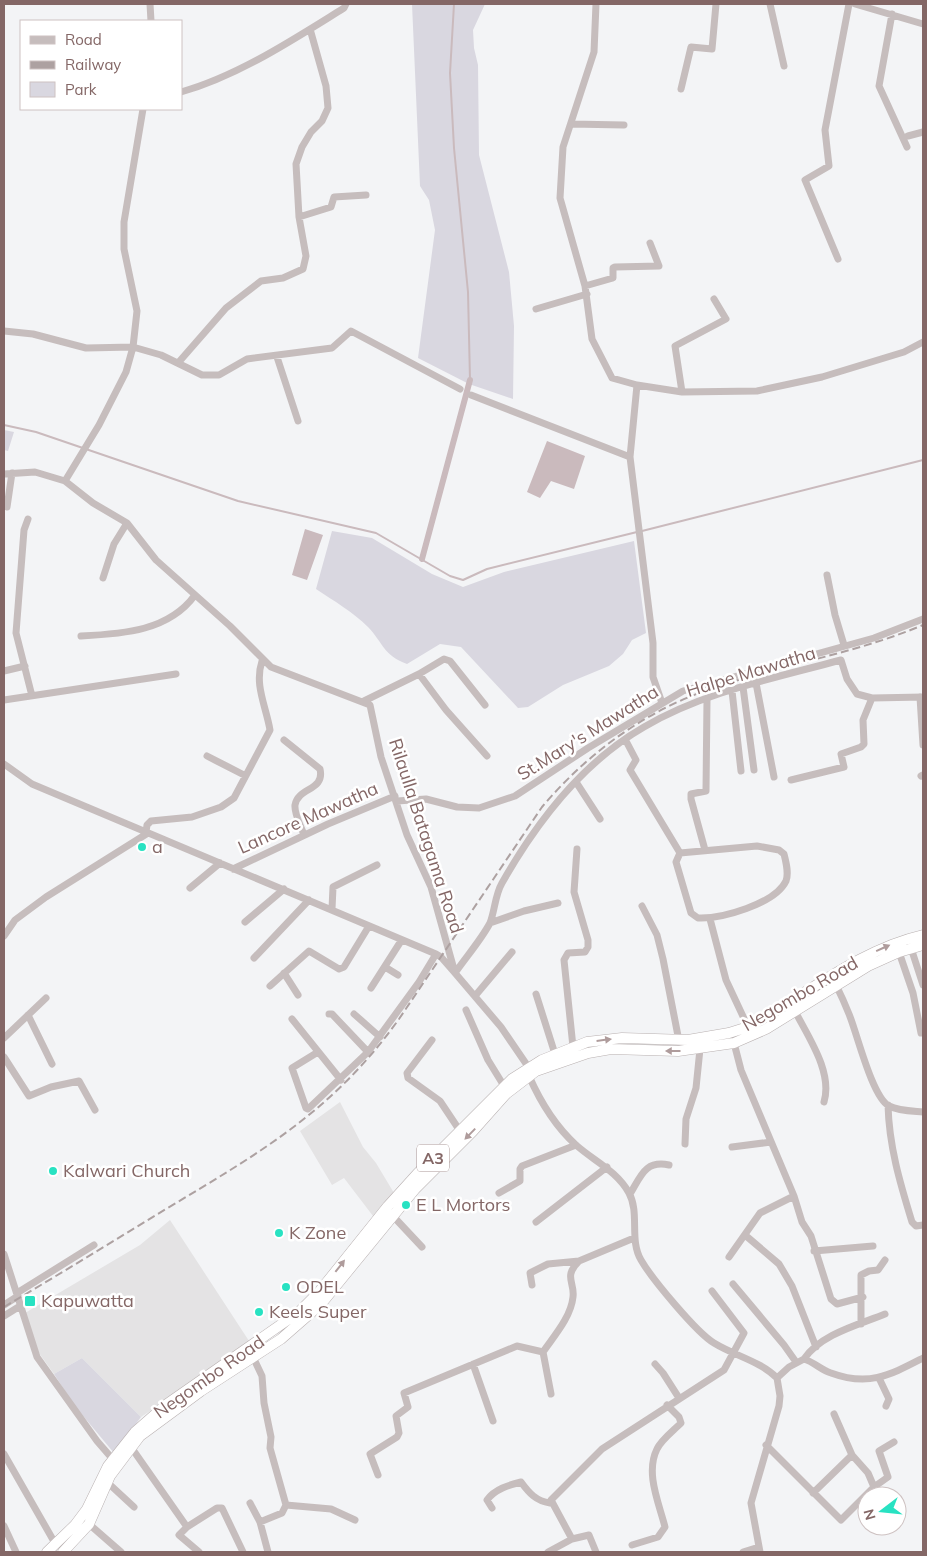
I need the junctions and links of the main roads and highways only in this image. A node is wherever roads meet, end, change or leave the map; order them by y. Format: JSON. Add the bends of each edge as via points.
{"nodes":[{"id":1,"x":923,"y":935,"type":"edge"},
{"id":2,"x":923,"y":945,"type":"edge"},
{"id":3,"x":528,"y":1072,"type":"junction"},
{"id":4,"x":115,"y":1462,"type":"junction"},
{"id":5,"x":59,"y":1549,"type":"edge"},
{"id":6,"x":47,"y":1552,"type":"edge"}],
"edges":[{"from":3,"to":1,"type":"highway","name":"Negombo Road","number":"A3","one_way":true,"via":[[555,1054],[599,1040],[678,1041],[709,1038],[748,1027],[866,956]]},
{"from":2,"to":3,"type":"highway","name":"Negombo Road","number":"A3","one_way":true,"via":[[868,966],[766,1029],[734,1043],[700,1049],[604,1050]]},
{"from":3,"to":4,"type":"highway","name":"Negombo Road","number":"A3","one_way":true,"via":[[392,1215],[321,1304],[295,1328],[140,1436]]},
{"from":4,"to":3,"type":"highway","name":"Negombo Road","number":"A3","one_way":true,"via":[[135,1432],[167,1404],[288,1321],[314,1298],[388,1206],[504,1086]]},
{"from":4,"to":5,"type":"highway","name":"Negombo Road","number":"A3"},
{"from":4,"to":5,"type":"highway","name":"Negombo Road","number":"A3","via":[[89,1524]]},
{"from":5,"to":6,"type":"highway","name":"Negombo Road","number":"A3"}]}
